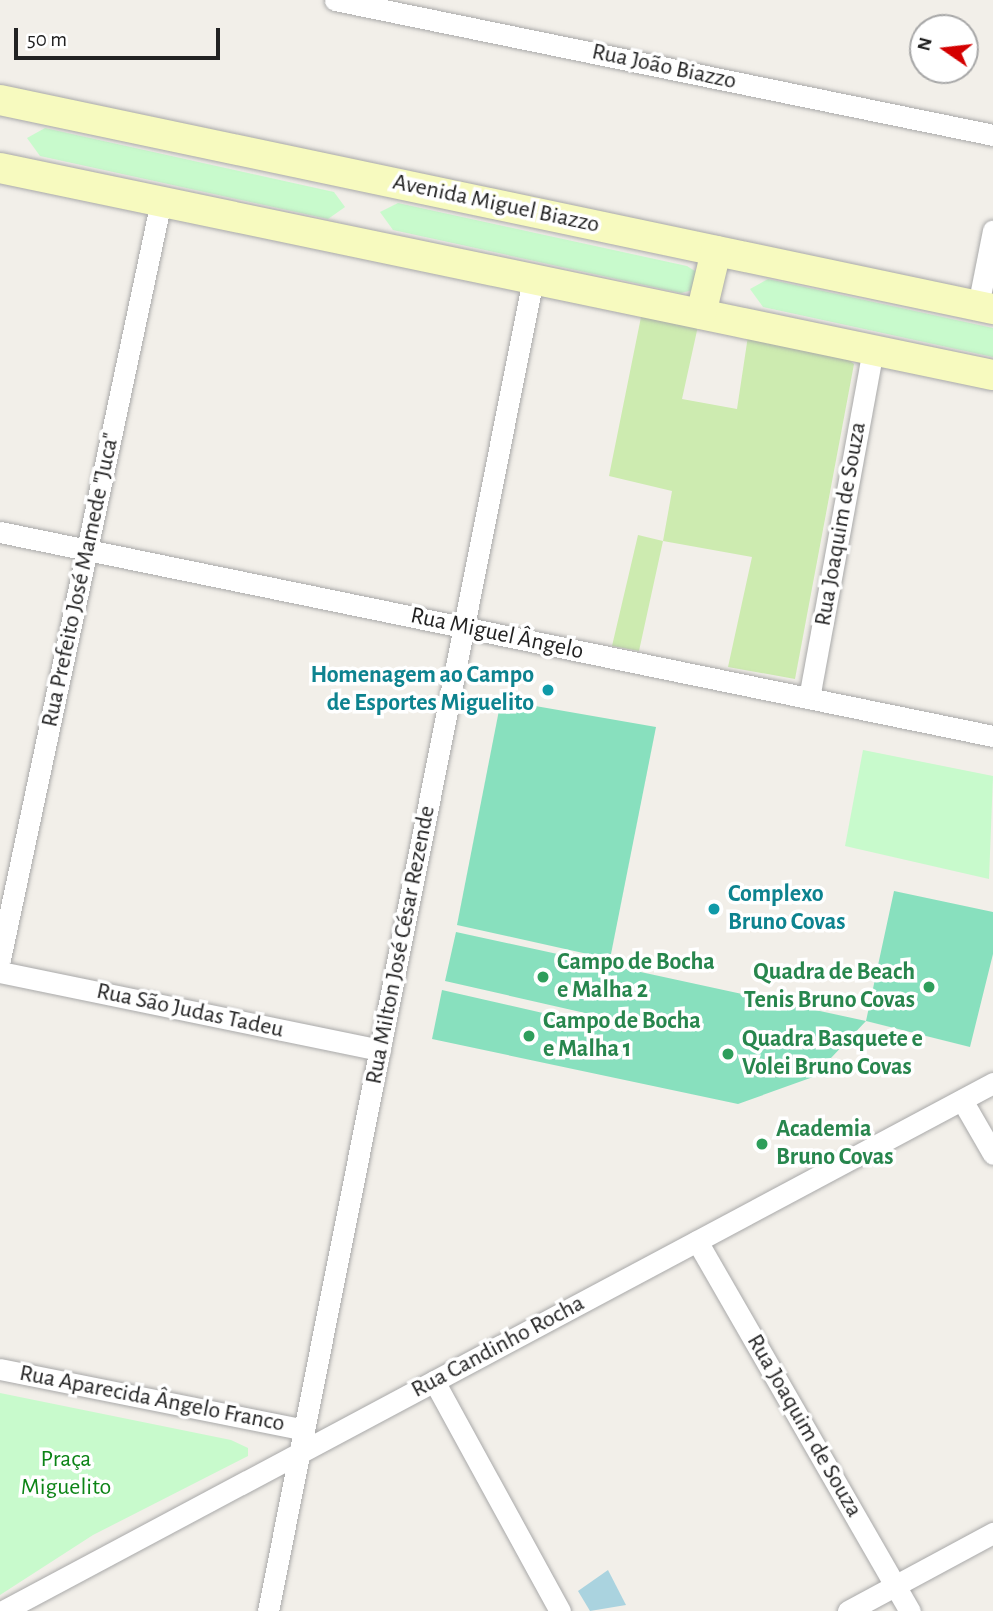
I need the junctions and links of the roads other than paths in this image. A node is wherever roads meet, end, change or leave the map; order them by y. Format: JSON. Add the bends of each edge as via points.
{"nodes":[{"id":1,"x":335,"y":0,"type":"edge"},
{"id":2,"x":1,"y":107,"type":"edge"},
{"id":3,"x":993,"y":135,"type":"edge"},
{"id":4,"x":0,"y":168,"type":"edge"},
{"id":5,"x":161,"y":201,"type":"junction"},
{"id":6,"x":993,"y":230,"type":"edge"},
{"id":7,"x":716,"y":251,"type":"junction"},
{"id":8,"x":533,"y":279,"type":"junction"},
{"id":9,"x":986,"y":308,"type":"edge"},
{"id":10,"x":701,"y":314,"type":"junction"},
{"id":11,"x":873,"y":350,"type":"junction"},
{"id":12,"x":993,"y":375,"type":"edge"},
{"id":13,"x":0,"y":532,"type":"edge"},
{"id":14,"x":87,"y":550,"type":"junction"},
{"id":15,"x":464,"y":627,"type":"junction"},
{"id":16,"x":809,"y":698,"type":"junction"},
{"id":17,"x":993,"y":736,"type":"edge"},
{"id":18,"x":0,"y":959,"type":"edge"},
{"id":19,"x":0,"y":972,"type":"edge"},
{"id":20,"x":380,"y":1050,"type":"junction"},
{"id":21,"x":993,"y":1083,"type":"edge"},
{"id":22,"x":962,"y":1100,"type":"junction"},
{"id":23,"x":993,"y":1154,"type":"edge"},
{"id":24,"x":698,"y":1241,"type":"junction"},
{"id":25,"x":0,"y":1369,"type":"edge"},
{"id":26,"x":434,"y":1381,"type":"junction"},
{"id":27,"x":304,"y":1430,"type":"junction"},
{"id":28,"x":299,"y":1453,"type":"junction"},
{"id":29,"x":993,"y":1533,"type":"edge"},
{"id":30,"x":896,"y":1586,"type":"junction"},
{"id":31,"x":4,"y":1611,"type":"edge"},
{"id":32,"x":268,"y":1611,"type":"edge"},
{"id":33,"x":560,"y":1611,"type":"edge"},
{"id":34,"x":848,"y":1611,"type":"edge"},
{"id":35,"x":910,"y":1611,"type":"edge"}],
"edges":[{"from":1,"to":3,"type":"street","name":"Rua João Biazzo"},
{"from":2,"to":7,"type":"street","name":"Avenida Miguel Biazzo"},
{"from":4,"to":5,"type":"street"},
{"from":5,"to":8,"type":"street"},
{"from":5,"to":14,"type":"street","name":"Rua Prefeito José Mamede \"Juca\""},
{"from":6,"to":9,"type":"street"},
{"from":7,"to":9,"type":"street","name":"Avenida Miguel Biazzo"},
{"from":7,"to":10,"type":"street"},
{"from":8,"to":10,"type":"street"},
{"from":8,"to":15,"type":"street","name":"Rua Milton José César Rezende"},
{"from":10,"to":11,"type":"street"},
{"from":11,"to":12,"type":"street"},
{"from":11,"to":16,"type":"street","name":"Rua Joaquim de Souza"},
{"from":13,"to":14,"type":"street","name":"Rua Miguel Ângelo"},
{"from":14,"to":15,"type":"street","name":"Rua Miguel Ângelo"},
{"from":14,"to":18,"type":"street","name":"Rua Prefeito José Mamede \"Juca\""},
{"from":15,"to":16,"type":"street","name":"Rua Miguel Ângelo"},
{"from":15,"to":20,"type":"street","name":"Rua Milton José César Rezende"},
{"from":16,"to":17,"type":"street","name":"Rua Miguel Ângelo"},
{"from":19,"to":20,"type":"street","name":"Rua São Judas Tadeu"},
{"from":20,"to":27,"type":"street","name":"Rua Milton José César Rezende"},
{"from":21,"to":22,"type":"street","name":"Rua Candinho Rocha"},
{"from":22,"to":23,"type":"street"},
{"from":22,"to":24,"type":"street","name":"Rua Candinho Rocha"},
{"from":24,"to":26,"type":"street","name":"Rua Candinho Rocha"},
{"from":24,"to":30,"type":"street","name":"Rua Joaquim de Souza"},
{"from":25,"to":27,"type":"street","name":"Rua Aparecida Ângelo Franco"},
{"from":26,"to":28,"type":"street","name":"Rua Candinho Rocha"},
{"from":26,"to":33,"type":"street"},
{"from":27,"to":28,"type":"street","name":"Rua Milton José César Rezende"},
{"from":28,"to":31,"type":"street","name":"Rua Candinho Rocha"},
{"from":28,"to":32,"type":"street","name":"Rua Milton José César Rezende"},
{"from":29,"to":30,"type":"street"},
{"from":30,"to":34,"type":"street"},
{"from":30,"to":35,"type":"street","name":"Rua Joaquim de Souza"}]}
